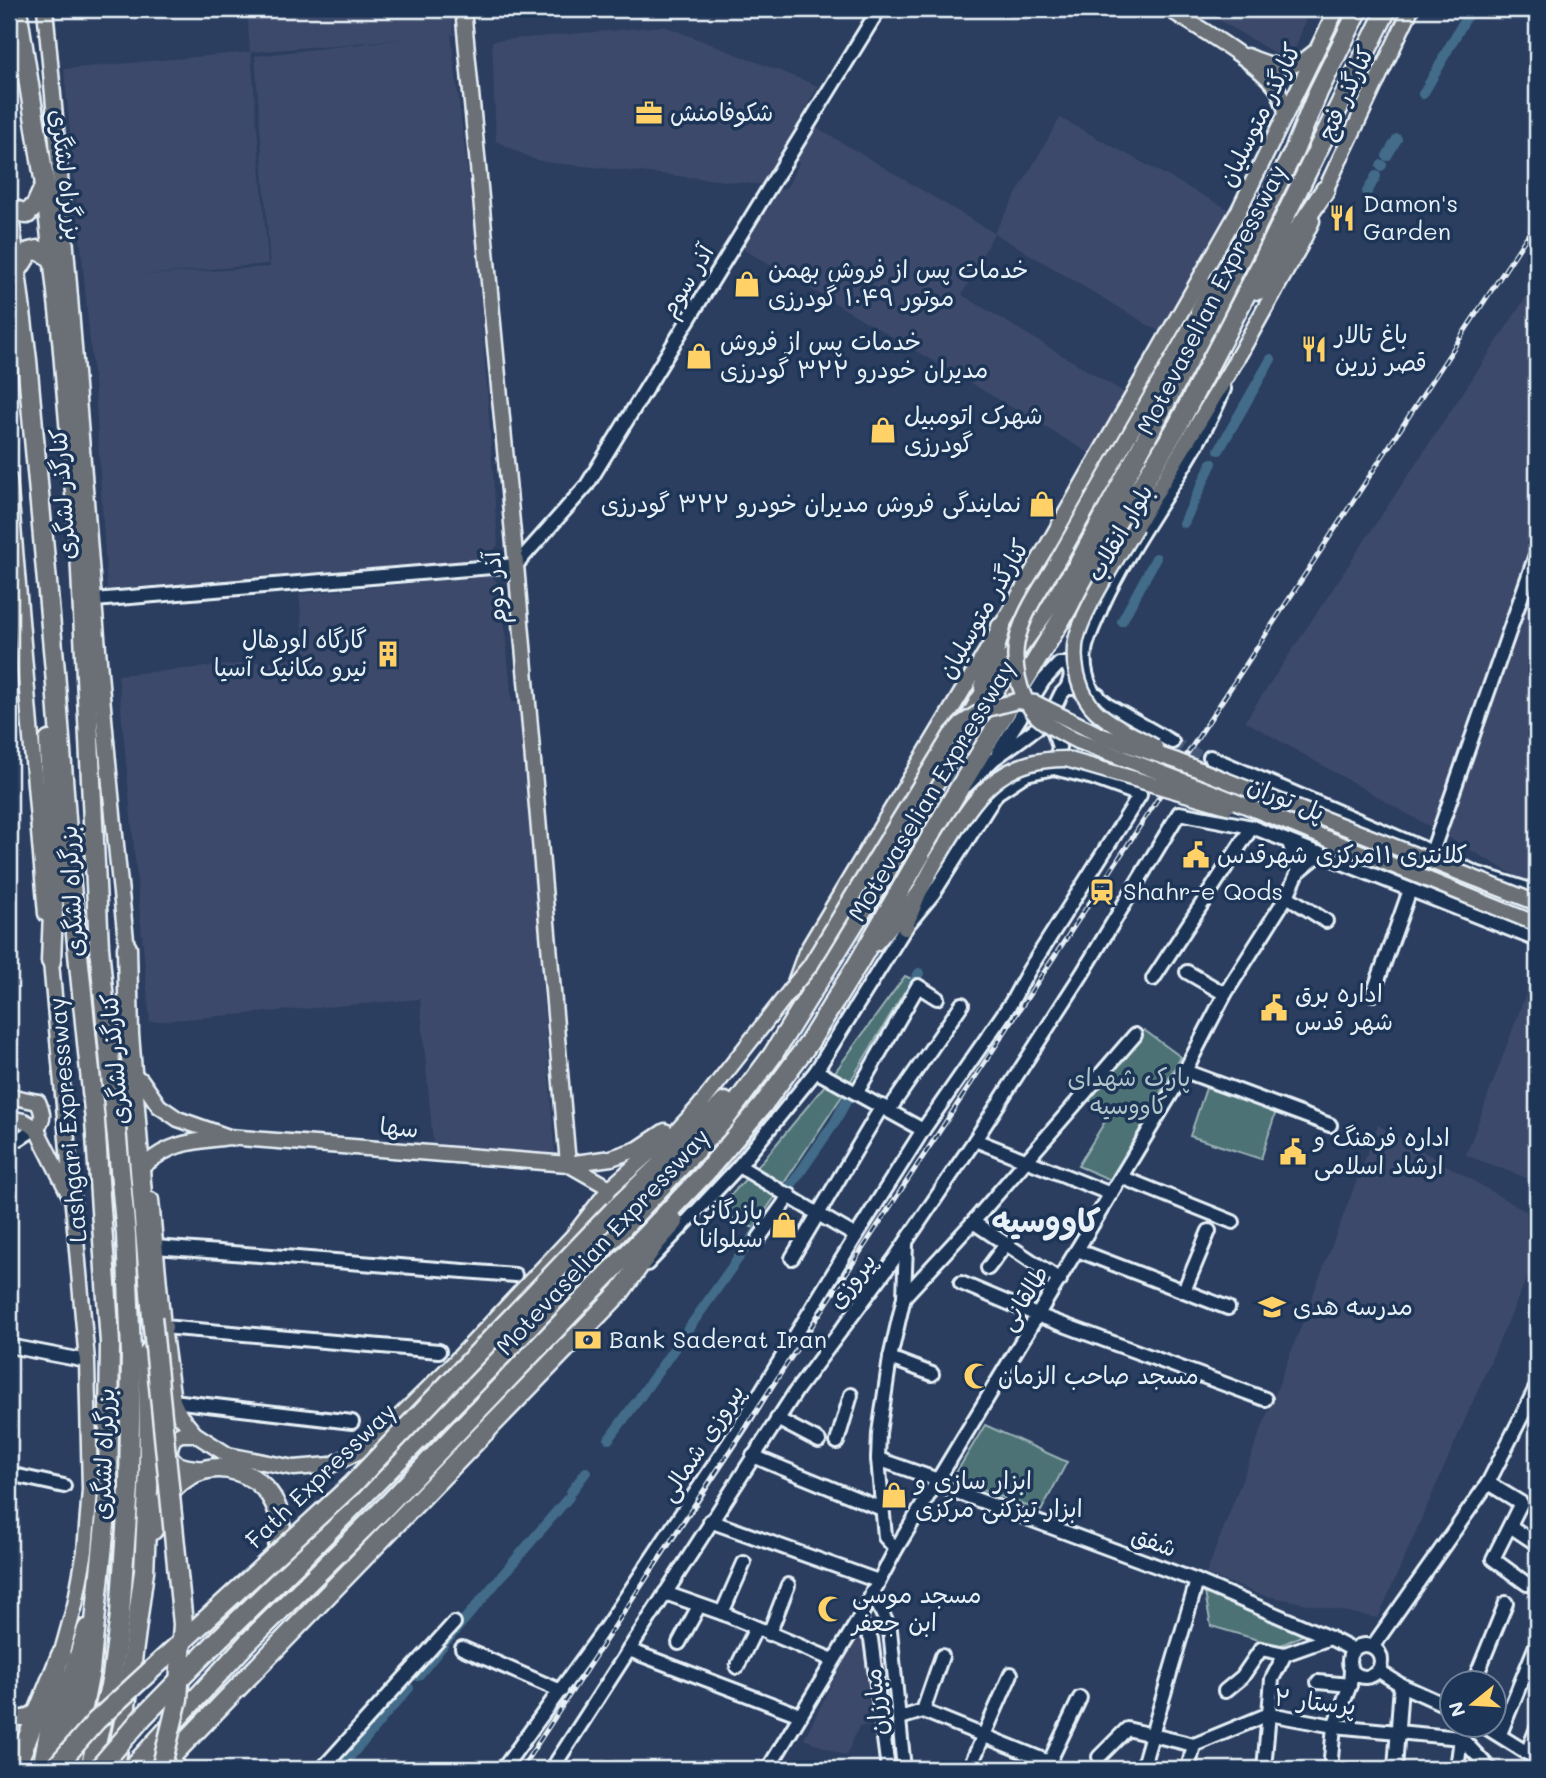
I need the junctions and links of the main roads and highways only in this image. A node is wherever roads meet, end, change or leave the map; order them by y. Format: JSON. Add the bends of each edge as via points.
{"nodes":[{"id":1,"x":17,"y":9,"type":"edge"},
{"id":2,"x":45,"y":9,"type":"edge"},
{"id":3,"x":463,"y":9,"type":"edge"},
{"id":4,"x":1169,"y":9,"type":"edge"},
{"id":5,"x":1337,"y":9,"type":"edge"},
{"id":6,"x":1359,"y":9,"type":"edge"},
{"id":7,"x":1387,"y":9,"type":"edge"},
{"id":8,"x":1411,"y":9,"type":"edge"},
{"id":9,"x":1229,"y":48,"type":"junction"},
{"id":10,"x":1319,"y":48,"type":"junction"},
{"id":11,"x":1318,"y":92,"type":"junction"},
{"id":12,"x":1286,"y":110,"type":"junction"},
{"id":13,"x":45,"y":185,"type":"junction"},
{"id":14,"x":1325,"y":190,"type":"junction"},
{"id":15,"x":9,"y":208,"type":"edge"},
{"id":16,"x":9,"y":215,"type":"edge"},
{"id":17,"x":52,"y":258,"type":"junction"},
{"id":18,"x":15,"y":274,"type":"junction"},
{"id":19,"x":1200,"y":311,"type":"joint"},
{"id":20,"x":1222,"y":342,"type":"junction"},
{"id":21,"x":9,"y":479,"type":"edge"},
{"id":22,"x":1136,"y":526,"type":"joint"},
{"id":23,"x":1001,"y":627,"type":"junction"},
{"id":24,"x":55,"y":671,"type":"junction"},
{"id":25,"x":980,"y":700,"type":"junction"},
{"id":26,"x":1177,"y":761,"type":"junction"},
{"id":27,"x":1262,"y":814,"type":"junction"},
{"id":28,"x":919,"y":893,"type":"junction"},
{"id":29,"x":1537,"y":903,"type":"edge"},
{"id":30,"x":1537,"y":924,"type":"edge"},
{"id":31,"x":905,"y":929,"type":"road end"},
{"id":32,"x":127,"y":948,"type":"junction"},
{"id":33,"x":51,"y":961,"type":"junction"},
{"id":34,"x":857,"y":965,"type":"junction"},
{"id":35,"x":794,"y":985,"type":"junction"},
{"id":36,"x":772,"y":1056,"type":"junction"},
{"id":37,"x":141,"y":1080,"type":"junction"},
{"id":38,"x":61,"y":1086,"type":"junction"},
{"id":39,"x":9,"y":1096,"type":"edge"},
{"id":40,"x":38,"y":1102,"type":"junction"},
{"id":41,"x":698,"y":1108,"type":"junction"},
{"id":42,"x":9,"y":1118,"type":"edge"},
{"id":43,"x":36,"y":1128,"type":"junction"},
{"id":44,"x":673,"y":1135,"type":"junction"},
{"id":45,"x":228,"y":1137,"type":"junction"},
{"id":46,"x":146,"y":1164,"type":"junction"},
{"id":47,"x":568,"y":1164,"type":"junction"},
{"id":48,"x":706,"y":1172,"type":"junction"},
{"id":49,"x":610,"y":1188,"type":"junction"},
{"id":50,"x":73,"y":1202,"type":"junction"},
{"id":51,"x":614,"y":1210,"type":"junction"},
{"id":52,"x":157,"y":1322,"type":"junction"},
{"id":53,"x":195,"y":1434,"type":"junction"},
{"id":54,"x":204,"y":1469,"type":"junction"},
{"id":55,"x":144,"y":1571,"type":"junction"},
{"id":56,"x":100,"y":1582,"type":"junction"},
{"id":57,"x":220,"y":1637,"type":"junction"},
{"id":58,"x":61,"y":1655,"type":"junction"},
{"id":59,"x":39,"y":1710,"type":"junction"},
{"id":60,"x":9,"y":1718,"type":"edge"},
{"id":61,"x":9,"y":1736,"type":"edge"},
{"id":62,"x":16,"y":1766,"type":"edge"},
{"id":63,"x":167,"y":1766,"type":"edge"},
{"id":64,"x":40,"y":1769,"type":"edge"},
{"id":65,"x":53,"y":1769,"type":"edge"},
{"id":66,"x":71,"y":1769,"type":"edge"},
{"id":67,"x":90,"y":1769,"type":"edge"},
{"id":68,"x":99,"y":1769,"type":"edge"},
{"id":69,"x":114,"y":1769,"type":"edge"},
{"id":70,"x":131,"y":1769,"type":"edge"}],
"edges":[{"from":1,"to":13,"type":"highway","name":"بزرگراه لشگری"},
{"from":2,"to":32,"type":"main road","name":"کنارگذر لشگری"},
{"from":3,"to":47,"type":"main road","name":"آذر دوم"},
{"from":4,"to":9,"type":"main road"},
{"from":5,"to":10,"type":"main road","name":"کنارگذر متوسلیان"},
{"from":6,"to":11,"type":"highway","name":"Motevaselian Expressway"},
{"from":7,"to":20,"type":"highway","name":"Motevaselian Expressway"},
{"from":8,"to":14,"type":"main road","name":"کنارگذر فتح"},
{"from":9,"to":10,"type":"main road","via":[[1279,67],[1303,62]]},
{"from":9,"to":12,"type":"main road","via":[[1270,82]]},
{"from":10,"to":12,"type":"main road","name":"کنارگذر متوسلیان"},
{"from":11,"to":19,"type":"highway","via":[[1300,118]]},
{"from":11,"to":25,"type":"highway","name":"Motevaselian Expressway","via":[[1294,151],[1205,329],[1077,567]]},
{"from":12,"to":23,"type":"main road","name":"کنارگذر متوسلیان","via":[[1238,210]]},
{"from":13,"to":15,"type":"highway","via":[[32,211],[27,214]]},
{"from":13,"to":17,"type":"highway","name":"بزرگراه لشگری"},
{"from":14,"to":20,"type":"highway"},
{"from":14,"to":22,"type":"main road","name":"کنارگذر فتح","via":[[1300,246],[1235,362]]},
{"from":16,"to":18,"type":"highway","name":"Lashgari Expressway"},
{"from":17,"to":18,"type":"highway","via":[[38,250],[29,252]]},
{"from":17,"to":67,"type":"highway","name":"بزرگراه لشگری","via":[[80,551],[99,947],[126,1234],[131,1352],[129,1487],[120,1615]]},
{"from":18,"to":24,"type":"highway","name":"Lashgari Expressway"},
{"from":19,"to":27,"type":"main road","name":"پل توران","bridge":true,"via":[[1024,621],[1015,661],[1024,695],[1053,729]]},
{"from":20,"to":34,"type":"highway","name":"Motevaselian Expressway","via":[[1178,425]]},
{"from":21,"to":33,"type":"main road"},
{"from":22,"to":26,"type":"main road","name":"پل توران","bridge":true,"via":[[1082,624],[1075,664],[1094,710]]},
{"from":23,"to":25,"type":"highway"},
{"from":23,"to":35,"type":"main road","name":"کنارگذر متوسلیان","via":[[806,952]]},
{"from":24,"to":33,"type":"highway","via":[[49,752],[54,888]]},
{"from":24,"to":56,"type":"highway","name":"Lashgari Expressway","via":[[110,1343],[108,1495]]},
{"from":25,"to":36,"type":"highway","name":"Motevaselian Expressway","via":[[886,872]]},
{"from":26,"to":29,"type":"main road","name":"پل توران","bridge":true},
{"from":26,"to":35,"type":"main road","name":"پل توران","bridge":true,"via":[[1102,736],[1035,703],[1017,701],[984,710],[951,735]]},
{"from":27,"to":28,"type":"main road","bridge":true,"via":[[1066,759],[1048,759],[1010,770],[976,798]]},
{"from":27,"to":30,"type":"main road","name":"پل توران","bridge":true},
{"from":28,"to":31,"type":"main road"},
{"from":28,"to":34,"type":"main road"},
{"from":32,"to":37,"type":"main road","name":"کنارگذر لشگری"},
{"from":32,"to":52,"type":"highway","via":[[129,1034]]},
{"from":33,"to":38,"type":"main road"},
{"from":34,"to":48,"type":"highway","name":"Motevaselian Expressway","via":[[808,1044]]},
{"from":35,"to":41,"type":"main road","name":"کنارگذر متوسلیان"},
{"from":36,"to":51,"type":"highway","name":"Fath Expressway"},
{"from":36,"to":57,"type":"highway","via":[[725,1119],[514,1343]]},
{"from":37,"to":45,"type":"main road","via":[[159,1106],[178,1119]]},
{"from":37,"to":46,"type":"main road","name":"کنارگذر لشگری"},
{"from":38,"to":40,"type":"main road"},
{"from":38,"to":50,"type":"main road"},
{"from":39,"to":40,"type":"main road"},
{"from":40,"to":43,"type":"main road","via":[[43,1113]]},
{"from":41,"to":44,"type":"main road","name":"کنارگذر متوسلیان"},
{"from":41,"to":47,"type":"main road","name":"سها","via":[[638,1149]]},
{"from":42,"to":43,"type":"main road"},
{"from":43,"to":50,"type":"main road"},
{"from":44,"to":49,"type":"main road","name":"کنارگذر متوسلیان"},
{"from":44,"to":51,"type":"main road"},
{"from":45,"to":46,"type":"main road","via":[[180,1144]]},
{"from":45,"to":47,"type":"main road","name":"سها"},
{"from":46,"to":52,"type":"main road","name":"کنارگذر لشگری","via":[[156,1247]]},
{"from":47,"to":49,"type":"main road","name":"سها"},
{"from":48,"to":63,"type":"highway","via":[[693,1201],[620,1292]]},
{"from":48,"to":70,"type":"highway","bridge":true,"via":[[387,1505],[248,1642]]},
{"from":49,"to":53,"type":"main road","name":"کنارگذر لشگری","via":[[573,1236],[461,1356],[352,1457],[331,1465],[294,1468],[228,1455]]},
{"from":50,"to":58,"type":"main road","via":[[87,1361],[90,1490],[85,1551]]},
{"from":51,"to":65,"type":"highway","name":"Fath Expressway","bridge":true,"via":[[352,1485],[96,1721]]},
{"from":52,"to":53,"type":"main road","name":"کنارگذر لشگری","via":[[173,1401]]},
{"from":52,"to":55,"type":"highway","via":[[148,1354]]},
{"from":52,"to":63,"type":"highway","bridge":true,"via":[[183,1624]]},
{"from":53,"to":54,"type":"main road","via":[[174,1438],[170,1452],[179,1465]]},
{"from":54,"to":55,"type":"highway","via":[[178,1483],[162,1502]]},
{"from":54,"to":57,"type":"highway","via":[[235,1470],[262,1486],[273,1500],[282,1529],[268,1574]]},
{"from":55,"to":69,"type":"highway"},
{"from":56,"to":65,"type":"highway","via":[[71,1682]]},
{"from":56,"to":66,"type":"highway","name":"Lashgari Expressway","via":[[90,1671]]},
{"from":57,"to":68,"type":"highway","bridge":true},
{"from":58,"to":59,"type":"highway"},
{"from":58,"to":64,"type":"main road"},
{"from":59,"to":60,"type":"main road","via":[[25,1718]]},
{"from":59,"to":62,"type":"highway"},
{"from":61,"to":62,"type":"main road","via":[[16,1750]]}]}
